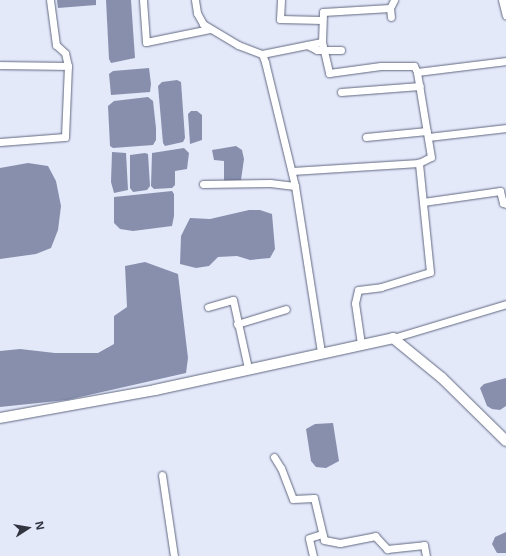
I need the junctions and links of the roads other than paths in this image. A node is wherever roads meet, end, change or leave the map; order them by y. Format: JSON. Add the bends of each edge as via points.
{"nodes":[{"id":1,"x":50,"y":0,"type":"edge"},
{"id":2,"x":143,"y":0,"type":"edge"},
{"id":3,"x":195,"y":0,"type":"edge"},
{"id":4,"x":281,"y":0,"type":"edge"},
{"id":5,"x":394,"y":0,"type":"edge"},
{"id":6,"x":502,"y":0,"type":"edge"},
{"id":7,"x":390,"y":8,"type":"junction"},
{"id":8,"x":506,"y":16,"type":"edge"},
{"id":9,"x":391,"y":17,"type":"dead end"},
{"id":10,"x":322,"y":20,"type":"junction"},
{"id":11,"x":210,"y":29,"type":"junction"},
{"id":12,"x":322,"y":42,"type":"junction"},
{"id":13,"x":307,"y":45,"type":"junction"},
{"id":14,"x":341,"y":50,"type":"dead end"},
{"id":15,"x":262,"y":54,"type":"junction"},
{"id":16,"x":506,"y":56,"type":"edge"},
{"id":17,"x":506,"y":61,"type":"edge"},
{"id":18,"x":0,"y":65,"type":"edge"},
{"id":19,"x":68,"y":66,"type":"junction"},
{"id":20,"x":417,"y":72,"type":"junction"},
{"id":21,"x":420,"y":86,"type":"junction"},
{"id":22,"x":341,"y":92,"type":"dead end"},
{"id":23,"x":506,"y":128,"type":"edge"},
{"id":24,"x":427,"y":134,"type":"junction"},
{"id":25,"x":366,"y":137,"type":"dead end"},
{"id":26,"x":0,"y":142,"type":"edge"},
{"id":27,"x":419,"y":163,"type":"junction"},
{"id":28,"x":292,"y":171,"type":"junction"},
{"id":29,"x":203,"y":184,"type":"dead end"},
{"id":30,"x":295,"y":186,"type":"junction"},
{"id":31,"x":423,"y":202,"type":"junction"},
{"id":32,"x":506,"y":204,"type":"edge"},
{"id":33,"x":506,"y":304,"type":"edge"},
{"id":34,"x":208,"y":307,"type":"dead end"},
{"id":35,"x":286,"y":309,"type":"dead end"},
{"id":36,"x":237,"y":324,"type":"junction"},
{"id":37,"x":393,"y":338,"type":"junction"},
{"id":38,"x":361,"y":344,"type":"junction"},
{"id":39,"x":321,"y":352,"type":"junction"},
{"id":40,"x":248,"y":368,"type":"junction"},
{"id":41,"x":0,"y":418,"type":"edge"},
{"id":42,"x":506,"y":440,"type":"edge"},
{"id":43,"x":274,"y":458,"type":"dead end"},
{"id":44,"x":162,"y":476,"type":"dead end"},
{"id":45,"x":322,"y":534,"type":"junction"},
{"id":46,"x":174,"y":556,"type":"edge"},
{"id":47,"x":313,"y":556,"type":"edge"},
{"id":48,"x":426,"y":556,"type":"edge"}],
"edges":[{"from":1,"to":19,"type":"street","via":[[56,44],[65,53]]},
{"from":2,"to":11,"type":"street","via":[[146,42]]},
{"from":3,"to":11,"type":"street","via":[[197,13],[203,24]]},
{"from":4,"to":10,"type":"street","via":[[280,19]]},
{"from":5,"to":7,"type":"street"},
{"from":6,"to":8,"type":"street"},
{"from":7,"to":9,"type":"street"},
{"from":7,"to":10,"type":"street","via":[[323,12]]},
{"from":10,"to":12,"type":"street"},
{"from":11,"to":15,"type":"street","via":[[238,45]]},
{"from":12,"to":13,"type":"street"},
{"from":12,"to":20,"type":"street","via":[[329,73],[381,66],[414,66]]},
{"from":13,"to":14,"type":"street","via":[[317,50]]},
{"from":13,"to":15,"type":"street"},
{"from":15,"to":28,"type":"street"},
{"from":16,"to":17,"type":"street"},
{"from":17,"to":20,"type":"street"},
{"from":18,"to":19,"type":"street"},
{"from":19,"to":26,"type":"street","via":[[65,137]]},
{"from":20,"to":21,"type":"street"},
{"from":21,"to":22,"type":"street"},
{"from":21,"to":24,"type":"street"},
{"from":23,"to":24,"type":"street"},
{"from":24,"to":25,"type":"street"},
{"from":24,"to":27,"type":"street","via":[[431,157]]},
{"from":27,"to":28,"type":"street"},
{"from":27,"to":31,"type":"street"},
{"from":28,"to":30,"type":"street"},
{"from":29,"to":30,"type":"street","via":[[270,183]]},
{"from":30,"to":39,"type":"street"},
{"from":31,"to":32,"type":"street","via":[[500,191],[503,204]]},
{"from":31,"to":38,"type":"street","via":[[430,272],[381,287],[358,290],[355,303]]},
{"from":33,"to":37,"type":"street"},
{"from":34,"to":36,"type":"street","via":[[233,300]]},
{"from":35,"to":36,"type":"street"},
{"from":36,"to":40,"type":"street"},
{"from":37,"to":38,"type":"street"},
{"from":37,"to":42,"type":"street","via":[[442,378]]},
{"from":38,"to":39,"type":"street"},
{"from":39,"to":40,"type":"street"},
{"from":40,"to":41,"type":"street","via":[[106,400]]},
{"from":43,"to":45,"type":"street","via":[[281,468],[292,499],[314,498]]},
{"from":44,"to":46,"type":"street"},
{"from":45,"to":47,"type":"street","via":[[309,538]]},
{"from":45,"to":48,"type":"street","via":[[324,540],[340,543],[375,536],[387,549],[424,545]]}]}
